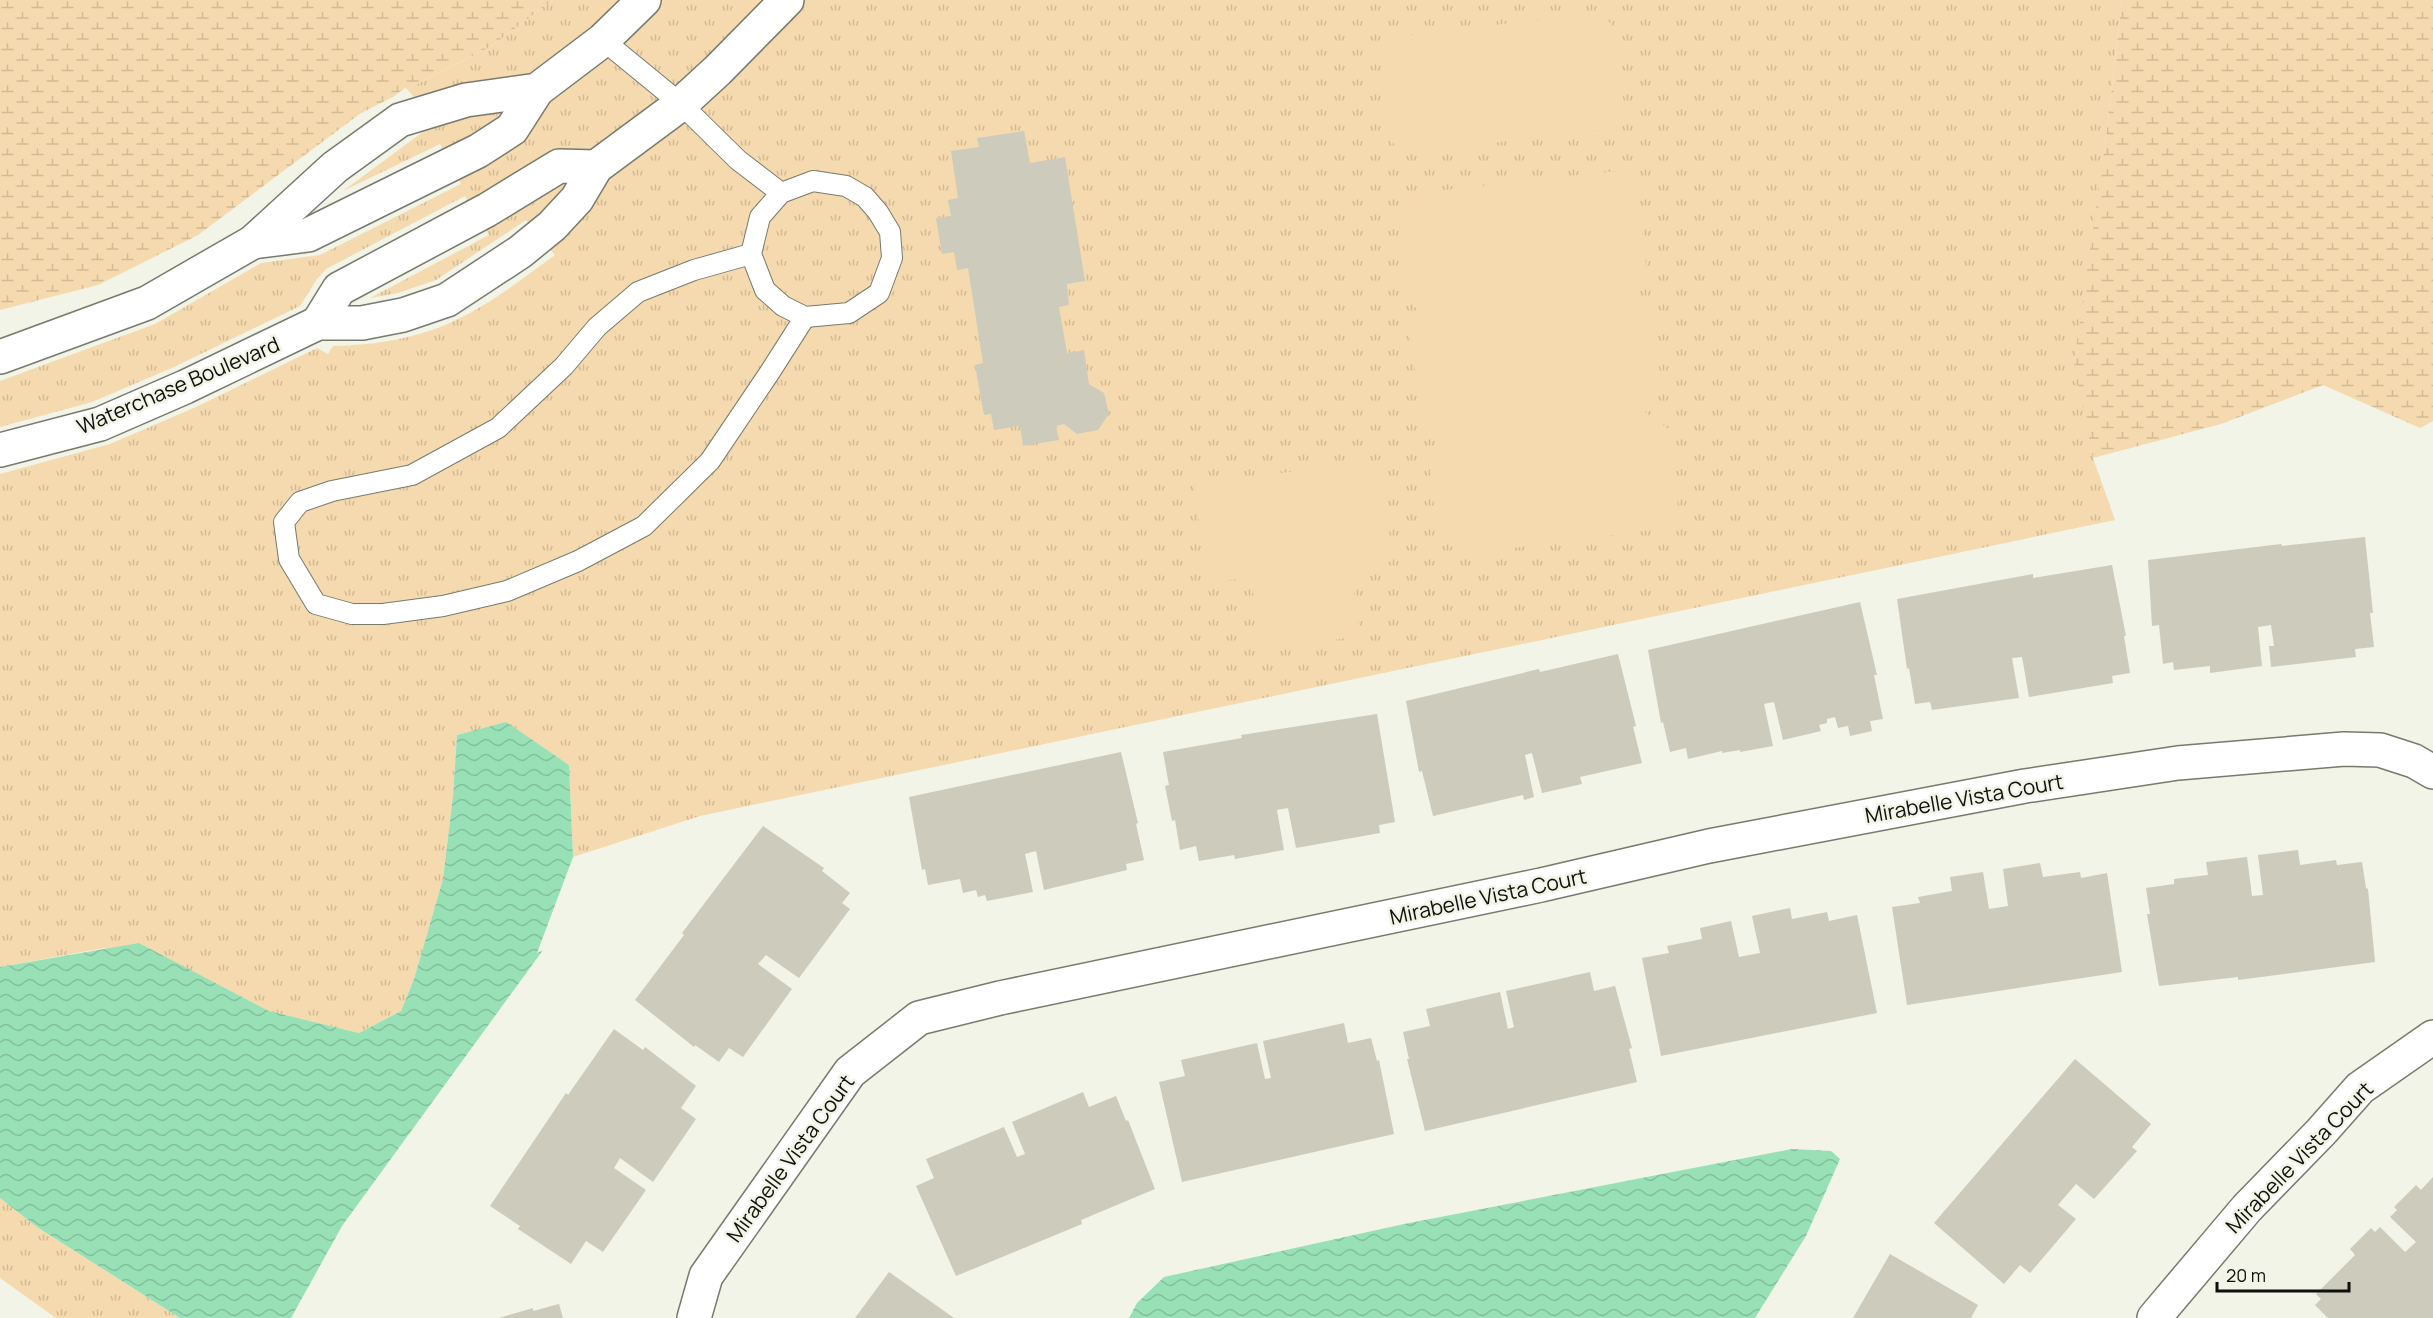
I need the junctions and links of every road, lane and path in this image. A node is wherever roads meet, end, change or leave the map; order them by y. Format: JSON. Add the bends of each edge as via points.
{"nodes":[{"id":1,"x":644,"y":0,"type":"edge"},
{"id":2,"x":786,"y":0,"type":"edge"},
{"id":3,"x":603,"y":40,"type":"junction"},
{"id":4,"x":537,"y":90,"type":"junction"},
{"id":5,"x":681,"y":104,"type":"junction"},
{"id":6,"x":596,"y":167,"type":"junction"},
{"id":7,"x":782,"y":193,"type":"junction"},
{"id":8,"x":253,"y":242,"type":"junction"},
{"id":9,"x":751,"y":254,"type":"junction"},
{"id":10,"x":805,"y":317,"type":"junction"},
{"id":11,"x":318,"y":323,"type":"junction"},
{"id":12,"x":0,"y":357,"type":"edge"},
{"id":13,"x":0,"y":450,"type":"edge"},
{"id":14,"x":2433,"y":772,"type":"edge"},
{"id":15,"x":2433,"y":1036,"type":"edge"},
{"id":16,"x":693,"y":1318,"type":"edge"},
{"id":17,"x":2154,"y":1318,"type":"edge"}],
"edges":[{"from":1,"to":3,"type":"street"},
{"from":2,"to":5,"type":"street","name":"Waterchase Boulevard"},
{"from":3,"to":4,"type":"street"},
{"from":3,"to":5,"type":"lane"},
{"from":4,"to":8,"type":"street","via":[[512,129],[478,150],[308,235]]},
{"from":4,"to":8,"type":"street","via":[[466,100],[400,120],[335,167]]},
{"from":5,"to":6,"type":"street","name":"Waterchase Boulevard"},
{"from":5,"to":7,"type":"lane","via":[[738,160]]},
{"from":6,"to":11,"type":"street","via":[[559,166],[487,210],[339,289]]},
{"from":6,"to":11,"type":"street","name":"Waterchase Boulevard","via":[[577,199],[552,226],[447,300],[403,315],[362,322]]},
{"from":7,"to":9,"type":"lane","via":[[760,217]]},
{"from":7,"to":10,"type":"lane","via":[[813,181],[846,186],[865,197],[890,232],[892,258],[879,292],[849,313]]},
{"from":8,"to":12,"type":"street","via":[[147,303]]},
{"from":9,"to":10,"type":"lane","via":[[765,290],[783,306]]},
{"from":9,"to":10,"type":"lane","via":[[694,270],[638,292],[488,434],[412,475],[332,491],[300,502],[284,522],[289,559],[316,604],[352,614],[383,614],[443,606],[507,591],[578,561],[644,526],[710,461]]},
{"from":11,"to":13,"type":"street","name":"Waterchase Boulevard","via":[[100,424]]},
{"from":14,"to":16,"type":"street","name":"Mirabelle Vista Court","via":[[2380,750],[2344,750],[2178,764],[2025,786],[1709,846],[920,1018],[850,1072],[706,1276]]},
{"from":15,"to":17,"type":"street","name":"Mirabelle Vista Court","via":[[2360,1088],[2247,1208]]}]}
